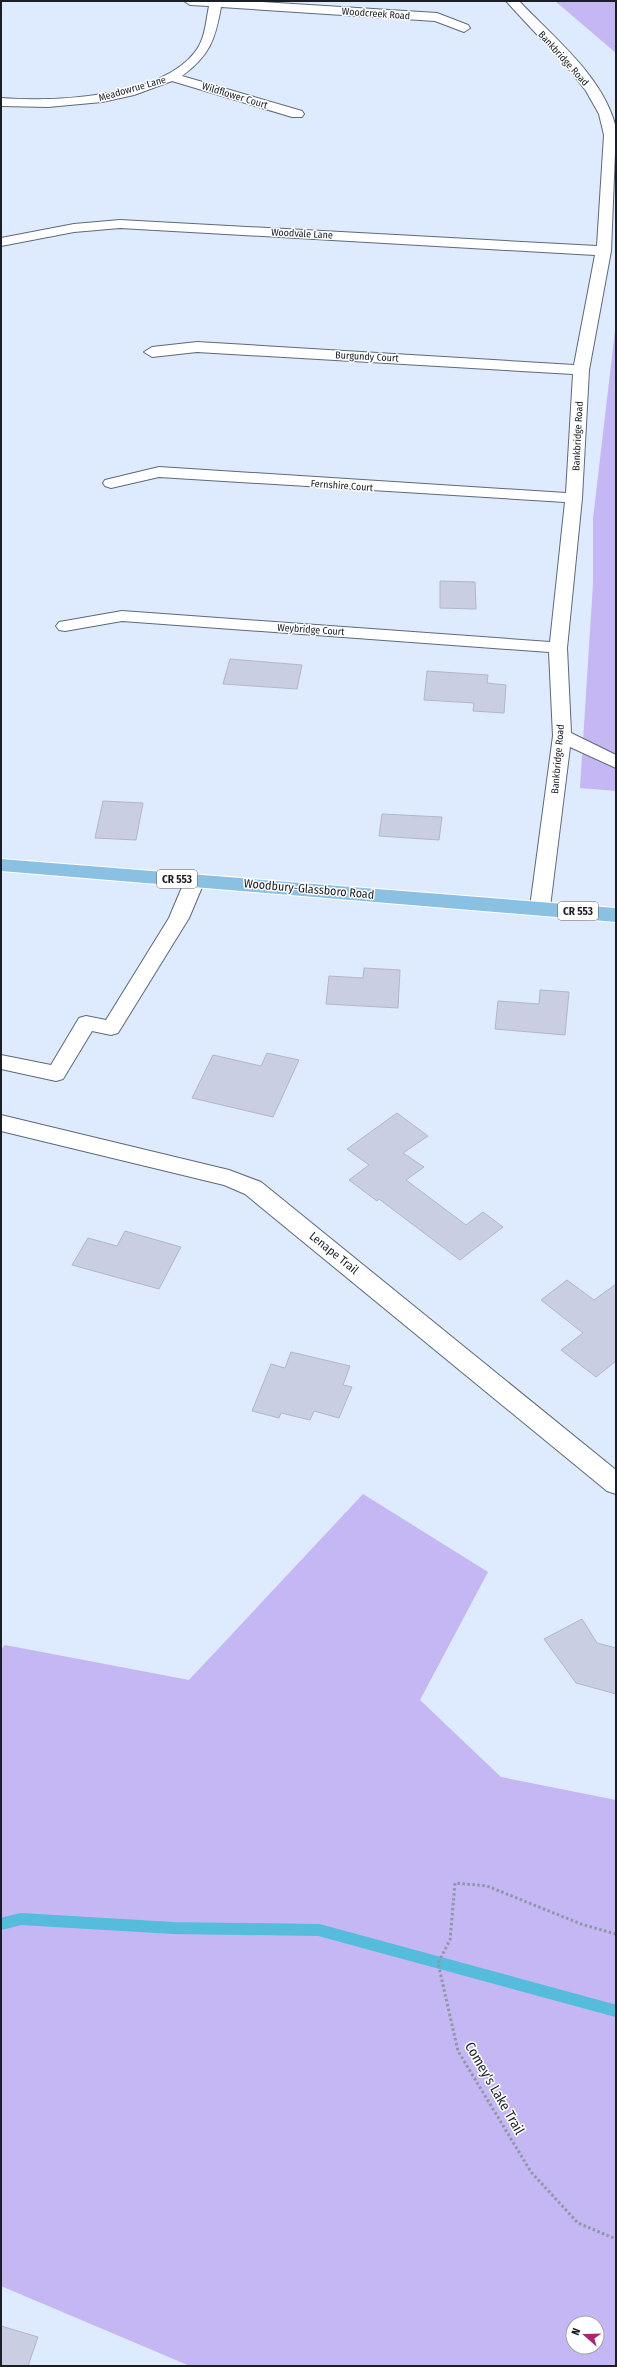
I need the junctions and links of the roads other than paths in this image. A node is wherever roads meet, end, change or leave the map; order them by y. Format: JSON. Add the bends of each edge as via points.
{"nodes":[{"id":1,"x":190,"y":1,"type":"edge"},
{"id":2,"x":512,"y":1,"type":"edge"},
{"id":3,"x":216,"y":2,"type":"junction"},
{"id":4,"x":464,"y":28,"type":"dead end"},
{"id":5,"x":173,"y":77,"type":"junction"},
{"id":6,"x":1,"y":102,"type":"edge"},
{"id":7,"x":297,"y":114,"type":"dead end"},
{"id":8,"x":1,"y":242,"type":"edge"},
{"id":9,"x":604,"y":251,"type":"junction"},
{"id":10,"x":152,"y":352,"type":"dead end"},
{"id":11,"x":581,"y":370,"type":"junction"},
{"id":12,"x":111,"y":484,"type":"dead end"},
{"id":13,"x":574,"y":498,"type":"junction"},
{"id":14,"x":65,"y":626,"type":"dead end"},
{"id":15,"x":558,"y":648,"type":"junction"},
{"id":16,"x":562,"y":736,"type":"junction"},
{"id":17,"x":616,"y":762,"type":"edge"},
{"id":18,"x":1,"y":865,"type":"edge"},
{"id":19,"x":195,"y":880,"type":"junction"},
{"id":20,"x":540,"y":907,"type":"junction"},
{"id":21,"x":616,"y":915,"type":"edge"},
{"id":22,"x":1,"y":1062,"type":"edge"},
{"id":23,"x":1,"y":1123,"type":"edge"},
{"id":24,"x":616,"y":1484,"type":"edge"}],
"edges":[{"from":1,"to":3,"type":"street","name":"Woodcreek Road"},
{"from":2,"to":9,"type":"street","name":"Bankbridge Road","via":[[573,65],[606,114],[611,135]]},
{"from":3,"to":4,"type":"street","name":"Woodcreek Road","via":[[437,17]]},
{"from":3,"to":5,"type":"street","name":"Meadowrue Lane","via":[[208,41],[195,61]]},
{"from":5,"to":6,"type":"street","name":"Meadowrue Lane","via":[[108,97],[42,104]]},
{"from":5,"to":7,"type":"street","name":"Wildflower Court"},
{"from":8,"to":9,"type":"street","name":"Woodvale Lane","via":[[74,228],[120,224]]},
{"from":9,"to":11,"type":"street","name":"Bankbridge Road"},
{"from":10,"to":11,"type":"street","name":"Burgundy Court","via":[[196,347]]},
{"from":11,"to":13,"type":"street","name":"Bankbridge Road"},
{"from":12,"to":13,"type":"street","name":"Fernshire Court","via":[[159,472]]},
{"from":13,"to":15,"type":"street","name":"Bankbridge Road"},
{"from":14,"to":15,"type":"street","name":"Weybridge Court","via":[[122,616]]},
{"from":15,"to":16,"type":"street","name":"Bankbridge Road"},
{"from":16,"to":17,"type":"street"},
{"from":16,"to":20,"type":"street","name":"Bankbridge Road"},
{"from":18,"to":19,"type":"main road","name":"Woodbury-Glassboro Road","number":"CR 553"},
{"from":19,"to":20,"type":"main road","name":"Woodbury-Glassboro Road","number":"CR 553"},
{"from":19,"to":22,"type":"street","via":[[179,918],[111,1028],[86,1023],[56,1074]]},
{"from":20,"to":21,"type":"main road","name":"Woodbury-Glassboro Road","number":"CR 553"},
{"from":23,"to":24,"type":"street","name":"Lenape Trail","via":[[229,1178],[253,1188]]}]}
